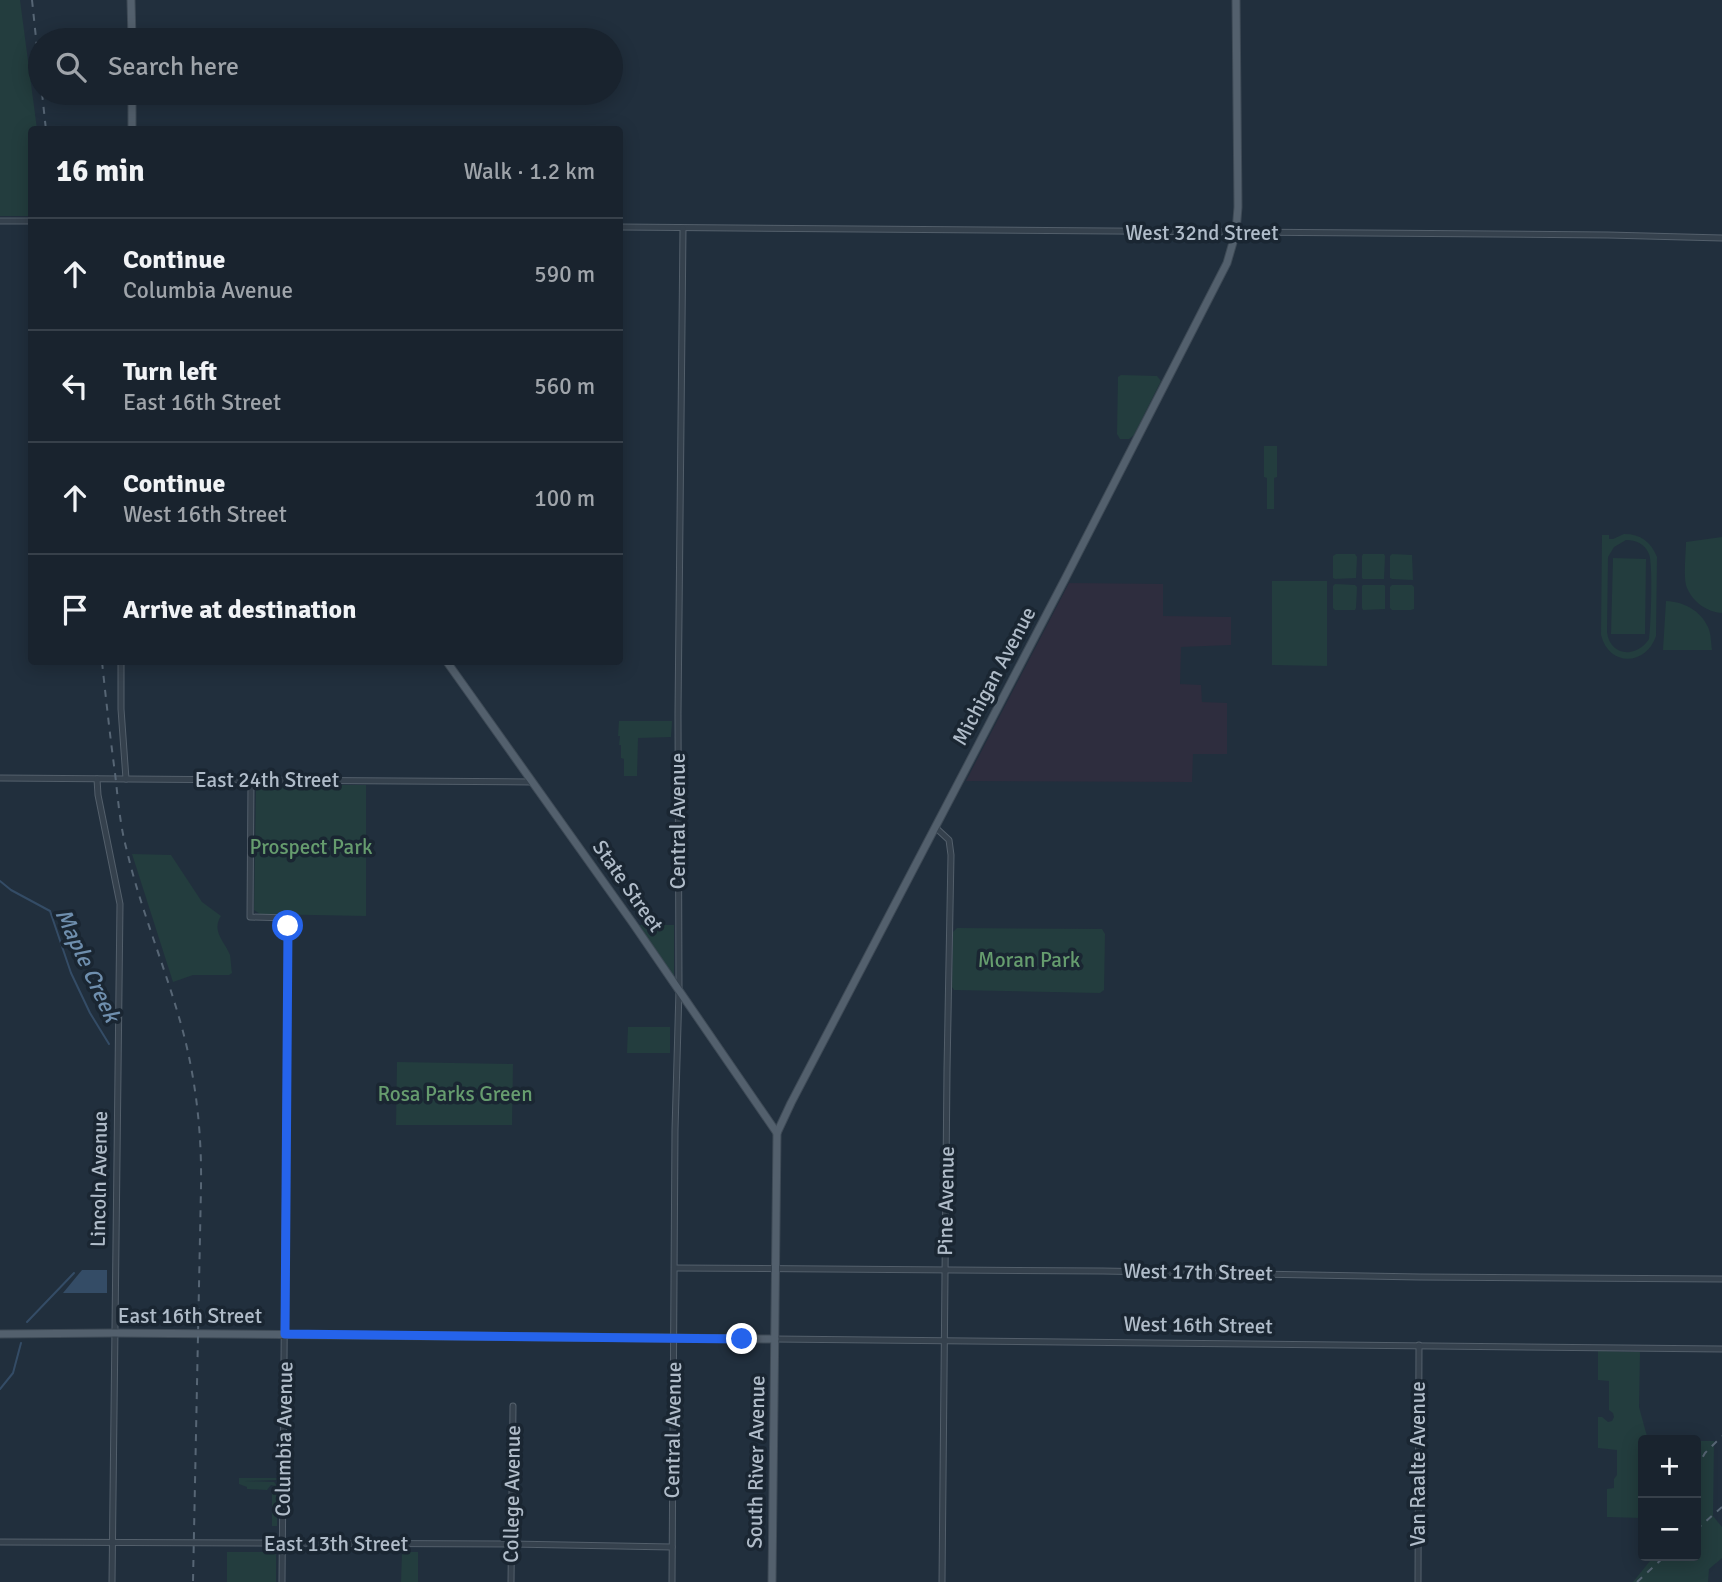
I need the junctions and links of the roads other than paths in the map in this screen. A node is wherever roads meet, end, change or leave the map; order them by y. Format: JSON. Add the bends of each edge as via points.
{"nodes":[{"id":1,"x":131,"y":0,"type":"edge"},
{"id":2,"x":1237,"y":0,"type":"edge"},
{"id":3,"x":132,"y":28,"type":"edge"},
{"id":4,"x":132,"y":105,"type":"edge"},
{"id":5,"x":132,"y":126,"type":"edge"},
{"id":6,"x":0,"y":221,"type":"edge"},
{"id":7,"x":28,"y":221,"type":"edge"},
{"id":8,"x":623,"y":227,"type":"edge"},
{"id":9,"x":683,"y":228,"type":"junction"},
{"id":10,"x":1236,"y":232,"type":"junction"},
{"id":11,"x":1722,"y":238,"type":"edge"},
{"id":12,"x":121,"y":665,"type":"edge"},
{"id":13,"x":448,"y":665,"type":"edge"},
{"id":14,"x":0,"y":778,"type":"edge"},
{"id":15,"x":97,"y":779,"type":"junction"},
{"id":16,"x":126,"y":779,"type":"junction"},
{"id":17,"x":251,"y":780,"type":"junction"},
{"id":18,"x":534,"y":782,"type":"junction"},
{"id":19,"x":935,"y":827,"type":"junction"},
{"id":20,"x":679,"y":990,"type":"junction"},
{"id":21,"x":777,"y":1133,"type":"junction"},
{"id":22,"x":675,"y":1268,"type":"junction"},
{"id":23,"x":775,"y":1268,"type":"junction"},
{"id":24,"x":945,"y":1270,"type":"junction"},
{"id":25,"x":1722,"y":1279,"type":"edge"},
{"id":26,"x":114,"y":1333,"type":"junction"},
{"id":27,"x":0,"y":1334,"type":"edge"},
{"id":28,"x":285,"y":1334,"type":"junction"},
{"id":29,"x":674,"y":1338,"type":"junction"},
{"id":30,"x":775,"y":1339,"type":"junction"},
{"id":31,"x":944,"y":1341,"type":"junction"},
{"id":32,"x":1419,"y":1345,"type":"junction"},
{"id":33,"x":1722,"y":1349,"type":"edge"},
{"id":34,"x":513,"y":1406,"type":"dead end"},
{"id":35,"x":0,"y":1542,"type":"edge"},
{"id":36,"x":112,"y":1544,"type":"junction"},
{"id":37,"x":282,"y":1544,"type":"junction"},
{"id":38,"x":511,"y":1544,"type":"junction"},
{"id":39,"x":672,"y":1547,"type":"junction"},
{"id":40,"x":112,"y":1582,"type":"edge"},
{"id":41,"x":282,"y":1582,"type":"edge"},
{"id":42,"x":511,"y":1582,"type":"edge"},
{"id":43,"x":672,"y":1582,"type":"edge"},
{"id":44,"x":772,"y":1582,"type":"edge"},
{"id":45,"x":942,"y":1582,"type":"edge"},
{"id":46,"x":1418,"y":1582,"type":"edge"}],
"edges":[{"from":1,"to":3,"type":"main road"},
{"from":2,"to":10,"type":"main road","name":"Michigan Avenue"},
{"from":4,"to":5,"type":"main road"},
{"from":6,"to":7,"type":"street"},
{"from":8,"to":9,"type":"street","name":"West 32nd Street"},
{"from":9,"to":10,"type":"street","name":"West 32nd Street"},
{"from":9,"to":20,"type":"street","name":"Central Avenue"},
{"from":10,"to":11,"type":"street","name":"West 32nd Street"},
{"from":10,"to":19,"type":"main road","name":"Michigan Avenue","via":[[1208,303]]},
{"from":12,"to":16,"type":"street"},
{"from":13,"to":18,"type":"main road","name":"State Street"},
{"from":14,"to":15,"type":"street","name":"East 24th Street"},
{"from":15,"to":16,"type":"street","name":"East 24th Street"},
{"from":15,"to":26,"type":"street","name":"Lincoln Avenue","via":[[120,904]]},
{"from":16,"to":17,"type":"street","name":"East 24th Street"},
{"from":17,"to":18,"type":"street","name":"East 24th Street"},
{"from":17,"to":28,"type":"street","name":"Columbia Avenue","via":[[250,917],[288,918]]},
{"from":18,"to":20,"type":"main road","name":"State Street"},
{"from":19,"to":21,"type":"main road","name":"Michigan Avenue"},
{"from":19,"to":24,"type":"street","name":"Pine Avenue","via":[[949,840],[951,855]]},
{"from":20,"to":21,"type":"main road","name":"State Street"},
{"from":20,"to":22,"type":"street","name":"Central Avenue"},
{"from":21,"to":23,"type":"main road","name":"South River Avenue"},
{"from":22,"to":23,"type":"street","name":"West 17th Street"},
{"from":22,"to":29,"type":"street","name":"Central Avenue"},
{"from":23,"to":24,"type":"street","name":"West 17th Street"},
{"from":23,"to":30,"type":"main road","name":"South River Avenue"},
{"from":24,"to":25,"type":"street","name":"West 17th Street"},
{"from":24,"to":31,"type":"street","name":"Pine Avenue"},
{"from":26,"to":27,"type":"main road","name":"East 16th Street"},
{"from":26,"to":28,"type":"main road","name":"East 16th Street"},
{"from":26,"to":36,"type":"street","name":"Lincoln Avenue"},
{"from":28,"to":29,"type":"main road","name":"East 16th Street"},
{"from":28,"to":37,"type":"street","name":"Columbia Avenue"},
{"from":29,"to":30,"type":"main road","name":"West 16th Street"},
{"from":29,"to":39,"type":"street","name":"Central Avenue"},
{"from":30,"to":31,"type":"street","name":"West 16th Street"},
{"from":30,"to":44,"type":"main road","name":"South River Avenue"},
{"from":31,"to":32,"type":"street","name":"West 16th Street"},
{"from":31,"to":45,"type":"street","name":"Pine Avenue"},
{"from":32,"to":33,"type":"street","name":"West 16th Street"},
{"from":32,"to":46,"type":"street","name":"Van Raalte Avenue"},
{"from":34,"to":38,"type":"street","name":"College Avenue"},
{"from":35,"to":36,"type":"street","name":"East 13th Street"},
{"from":36,"to":37,"type":"street","name":"East 13th Street"},
{"from":36,"to":40,"type":"street","name":"Lincoln Avenue"},
{"from":37,"to":38,"type":"street","name":"East 13th Street"},
{"from":37,"to":41,"type":"street","name":"Columbia Avenue"},
{"from":38,"to":39,"type":"street","name":"East 13th Street"},
{"from":38,"to":42,"type":"street","name":"College Avenue"},
{"from":39,"to":43,"type":"street","name":"Central Avenue"}]}
